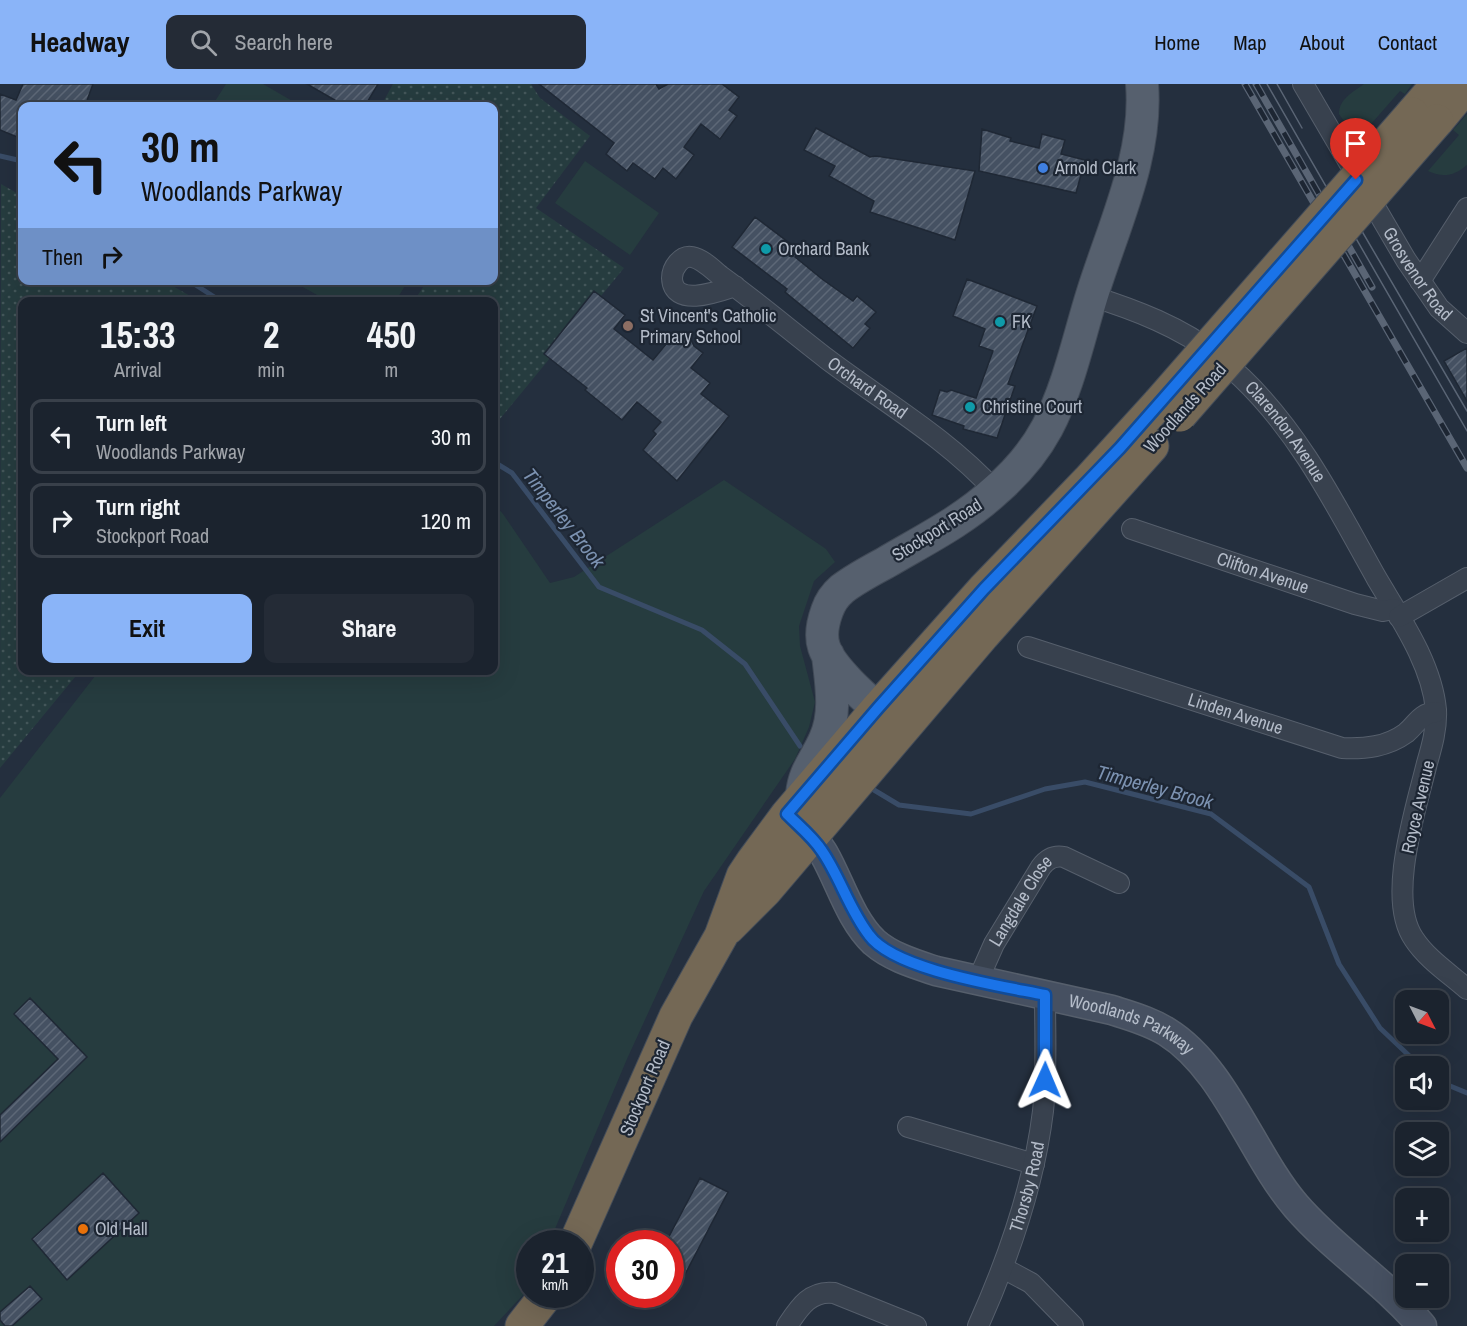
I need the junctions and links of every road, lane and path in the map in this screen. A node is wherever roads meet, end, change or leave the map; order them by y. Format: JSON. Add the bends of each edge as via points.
{"nodes":[{"id":1,"x":1142,"y":84,"type":"edge"},
{"id":2,"x":1303,"y":84,"type":"edge"},
{"id":3,"x":1438,"y":84,"type":"edge"},
{"id":4,"x":1467,"y":85,"type":"edge"},
{"id":5,"x":1424,"y":118,"type":"junction"},
{"id":6,"x":1467,"y":208,"type":"edge"},
{"id":7,"x":1420,"y":281,"type":"junction"},
{"id":8,"x":735,"y":286,"type":"dead end"},
{"id":9,"x":1091,"y":296,"type":"junction"},
{"id":10,"x":1467,"y":333,"type":"edge"},
{"id":11,"x":1170,"y":409,"type":"junction"},
{"id":12,"x":995,"y":491,"type":"junction"},
{"id":13,"x":1132,"y":529,"type":"dead end"},
{"id":14,"x":1467,"y":578,"type":"edge"},
{"id":15,"x":1396,"y":613,"type":"junction"},
{"id":16,"x":1028,"y":647,"type":"dead end"},
{"id":17,"x":828,"y":655,"type":"junction"},
{"id":18,"x":878,"y":708,"type":"junction"},
{"id":19,"x":1436,"y":712,"type":"junction"},
{"id":20,"x":903,"y":731,"type":"junction"},
{"id":21,"x":799,"y":816,"type":"junction"},
{"id":22,"x":1119,"y":883,"type":"dead end"},
{"id":23,"x":978,"y":980,"type":"junction"},
{"id":24,"x":1467,"y":989,"type":"edge"},
{"id":25,"x":1045,"y":995,"type":"junction"},
{"id":26,"x":908,"y":1127,"type":"dead end"},
{"id":27,"x":1034,"y":1164,"type":"junction"},
{"id":28,"x":581,"y":1230,"type":"edge"},
{"id":29,"x":1003,"y":1268,"type":"junction"},
{"id":30,"x":536,"y":1308,"type":"edge"},
{"id":31,"x":522,"y":1326,"type":"edge"},
{"id":32,"x":787,"y":1326,"type":"edge"},
{"id":33,"x":915,"y":1326,"type":"edge"},
{"id":34,"x":978,"y":1326,"type":"edge"},
{"id":35,"x":1073,"y":1326,"type":"edge"},
{"id":36,"x":1422,"y":1326,"type":"edge"}],
"edges":[{"from":1,"to":9,"type":"main road","name":"Stockport Road","via":[[1143,117],[1138,147]]},
{"from":2,"to":7,"type":"street","name":"Grosvenor Road"},
{"from":3,"to":5,"type":"highway","name":"Woodlands Road"},
{"from":4,"to":5,"type":"highway","name":"Woodlands Road"},
{"from":5,"to":11,"type":"highway","name":"Woodlands Road","bridge":true},
{"from":6,"to":7,"type":"street"},
{"from":7,"to":10,"type":"street","name":"Grosvenor Road","via":[[1443,313]]},
{"from":8,"to":12,"type":"street","name":"Orchard Road","via":[[962,457]]},
{"from":9,"to":12,"type":"main road","name":"Stockport Road","via":[[1065,386],[1047,429],[1025,461]]},
{"from":9,"to":15,"type":"street","name":"Clarendon Avenue","via":[[1131,309],[1187,336],[1219,356],[1266,402],[1312,463]]},
{"from":11,"to":18,"type":"highway","name":"Woodlands Road","via":[[1104,465],[984,589]]},
{"from":11,"to":20,"type":"highway","name":"Woodlands Road"},
{"from":12,"to":17,"type":"main road","name":"Stockport Road","via":[[972,511],[854,581],[833,598],[822,632]]},
{"from":13,"to":15,"type":"street","name":"Clifton Avenue","via":[[1355,604]]},
{"from":14,"to":15,"type":"street"},
{"from":15,"to":19,"type":"street","name":"Royce Avenue","via":[[1429,673]]},
{"from":16,"to":19,"type":"street","name":"Linden Avenue","via":[[1342,748],[1370,749],[1388,743],[1425,713]]},
{"from":17,"to":18,"type":"main road","name":"Stockport Road"},
{"from":17,"to":21,"type":"main road","via":[[831,717],[825,738],[803,778]]},
{"from":18,"to":20,"type":"main road","name":"Stockport Road"},
{"from":18,"to":21,"type":"highway","name":"Stockport Road"},
{"from":19,"to":24,"type":"street","name":"Royce Avenue","via":[[1407,851],[1402,900],[1415,941]]},
{"from":20,"to":21,"type":"highway","name":"Stockport Road"},
{"from":21,"to":23,"type":"street","name":"Woodlands Parkway","via":[[869,937],[896,956],[920,966]]},
{"from":21,"to":28,"type":"highway","name":"Stockport Road","via":[[743,876],[721,936],[676,1016]]},
{"from":22,"to":23,"type":"street","name":"Langdale Close","via":[[1064,857],[1048,859],[994,944]]},
{"from":23,"to":25,"type":"street","name":"Woodlands Parkway"},
{"from":25,"to":27,"type":"street","name":"Thorsby Road","via":[[1043,1108]]},
{"from":25,"to":36,"type":"street","name":"Woodlands Parkway","via":[[1133,1017],[1165,1030],[1184,1044],[1219,1088],[1298,1208]]},
{"from":26,"to":27,"type":"street"},
{"from":27,"to":29,"type":"street","name":"Thorsby Road"},
{"from":29,"to":34,"type":"street","name":"Thorsby Road"},
{"from":29,"to":35,"type":"street","via":[[1031,1283]]},
{"from":30,"to":31,"type":"highway"},
{"from":32,"to":33,"type":"street","via":[[804,1302],[826,1292]]}]}
